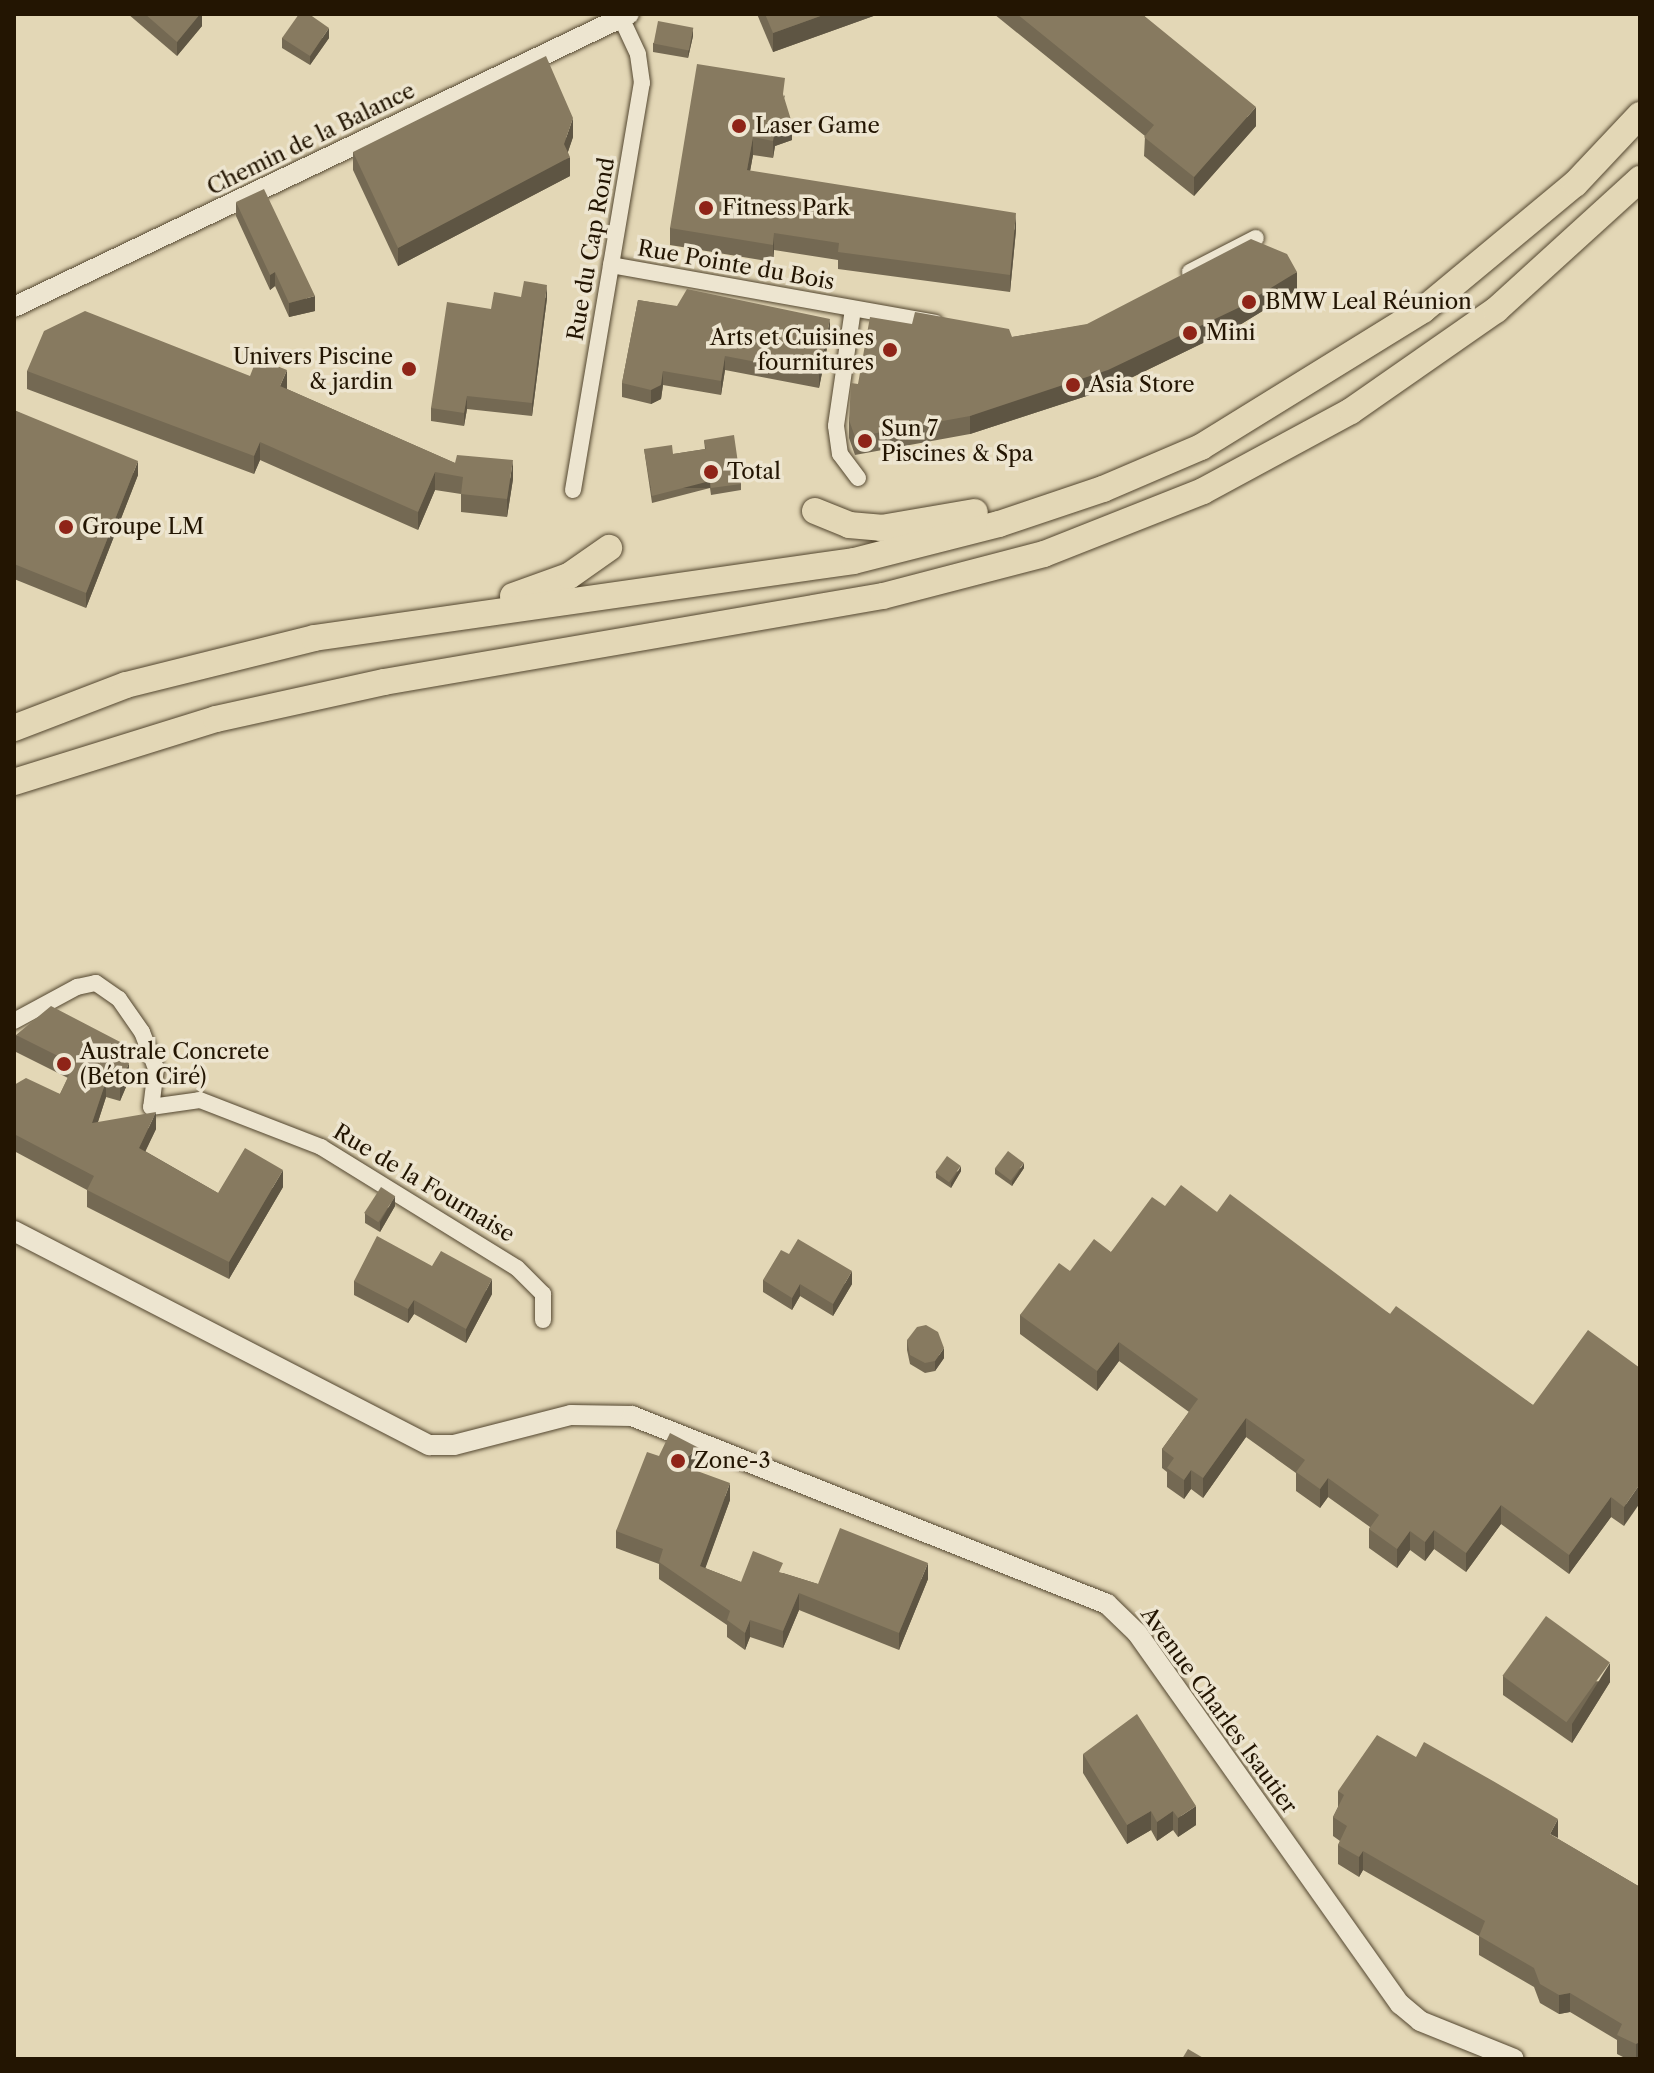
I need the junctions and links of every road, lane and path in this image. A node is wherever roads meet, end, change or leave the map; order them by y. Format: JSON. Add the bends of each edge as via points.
{"nodes":[{"id":1,"x":625,"y":16,"type":"edge"},
{"id":2,"x":1640,"y":115,"type":"edge"},
{"id":3,"x":1640,"y":179,"type":"edge"},
{"id":4,"x":1256,"y":238,"type":"edge"},
{"id":5,"x":611,"y":265,"type":"junction"},
{"id":6,"x":1174,"y":281,"type":"edge"},
{"id":7,"x":14,"y":307,"type":"edge"},
{"id":8,"x":853,"y":309,"type":"junction"},
{"id":9,"x":959,"y":328,"type":"edge"},
{"id":10,"x":1358,"y":352,"type":"junction"},
{"id":11,"x":858,"y":478,"type":"dead end"},
{"id":12,"x":573,"y":490,"type":"dead end"},
{"id":13,"x":815,"y":511,"type":"dead end"},
{"id":14,"x":609,"y":548,"type":"dead end"},
{"id":15,"x":459,"y":614,"type":"junction"},
{"id":16,"x":14,"y":728,"type":"edge"},
{"id":17,"x":112,"y":749,"type":"junction"},
{"id":18,"x":14,"y":782,"type":"edge"},
{"id":19,"x":14,"y":798,"type":"edge"},
{"id":20,"x":14,"y":1021,"type":"edge"},
{"id":21,"x":14,"y":1231,"type":"edge"},
{"id":22,"x":543,"y":1320,"type":"dead end"},
{"id":23,"x":1514,"y":2059,"type":"edge"}],
"edges":[{"from":1,"to":5,"type":"street","name":"Rue du Cap Rond","via":[[642,83]]},
{"from":1,"to":7,"type":"street","name":"Chemin de la Balance"},
{"from":2,"to":10,"type":"highway","via":[[1575,184],[1423,310]]},
{"from":3,"to":17,"type":"highway","via":[[1496,310],[1351,411],[1203,491],[1044,554],[868,599],[384,682],[216,719]]},
{"from":4,"to":6,"type":"street"},
{"from":5,"to":8,"type":"street","name":"Rue Pointe du Bois"},
{"from":5,"to":12,"type":"street","name":"Rue du Cap Rond"},
{"from":8,"to":9,"type":"street","name":"Rue Pointe du Bois"},
{"from":8,"to":11,"type":"street","name":"Rue Pointe du Bois","via":[[836,426],[840,454]]},
{"from":10,"to":13,"type":"highway","via":[[1184,436],[1012,502],[944,521],[881,528],[849,525]]},
{"from":10,"to":15,"type":"highway","via":[[1201,447],[1103,489],[999,524],[854,561]]},
{"from":14,"to":15,"type":"highway","via":[[569,576]]},
{"from":15,"to":16,"type":"highway","via":[[225,658],[126,685]]},
{"from":17,"to":18,"type":"highway"},
{"from":17,"to":19,"type":"highway"},
{"from":20,"to":22,"type":"street","name":"Rue de la Fournaise","via":[[77,987],[96,983],[119,999],[142,1032],[156,1068],[151,1107],[200,1100],[321,1147],[517,1268],[543,1294]]},
{"from":21,"to":23,"type":"street","name":"Avenue Charles Isautier","via":[[429,1445],[454,1445],[571,1415],[632,1416],[1107,1604],[1137,1633],[1400,2004],[1420,2021]]}]}
